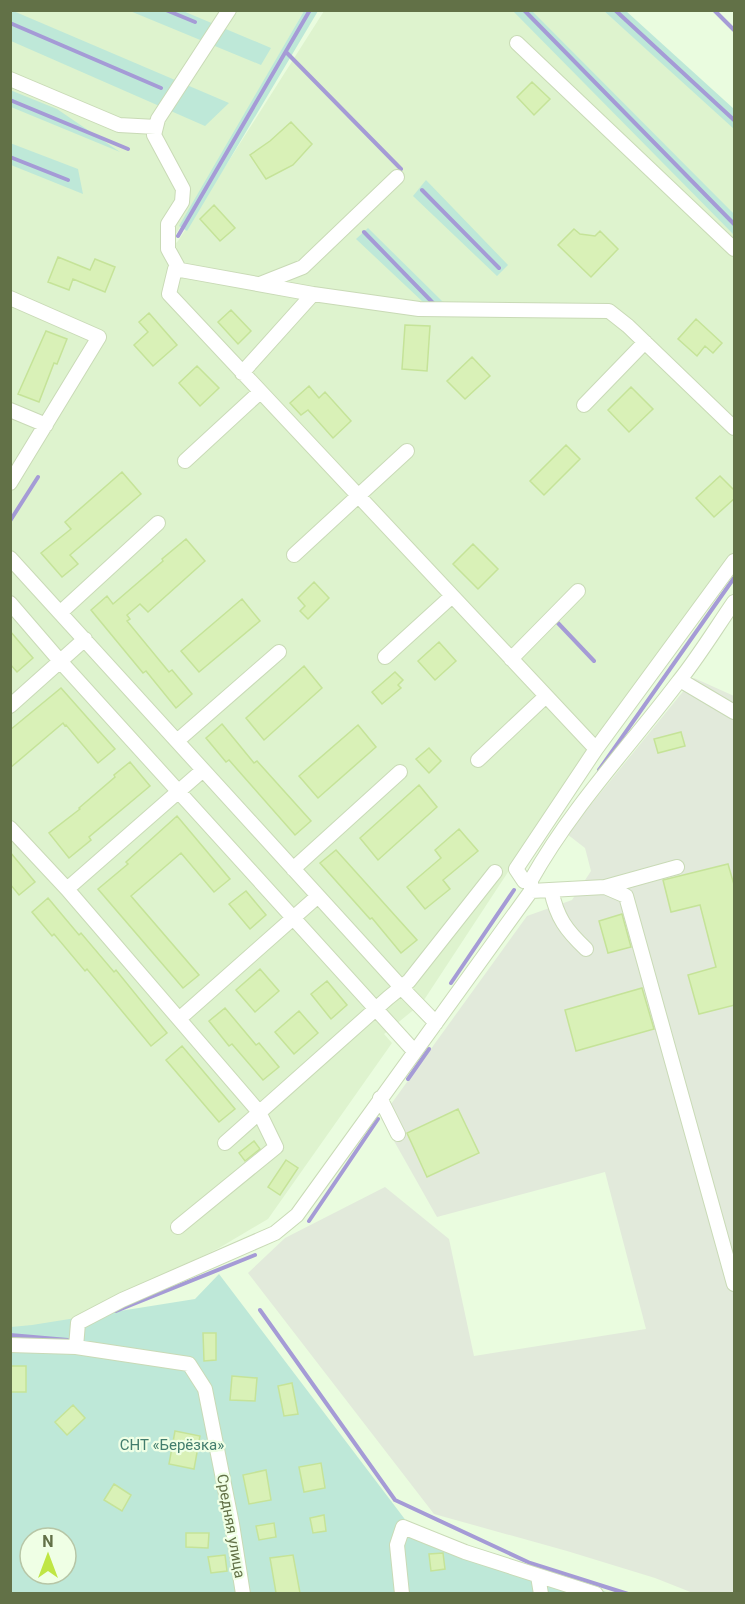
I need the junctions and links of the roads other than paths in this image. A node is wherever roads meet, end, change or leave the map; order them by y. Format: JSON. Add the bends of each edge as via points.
{"nodes":[{"id":1,"x":229,"y":10,"type":"edge"},
{"id":2,"x":517,"y":43,"type":"dead end"},
{"id":3,"x":10,"y":79,"type":"edge"},
{"id":4,"x":156,"y":127,"type":"junction"},
{"id":5,"x":398,"y":177,"type":"dead end"},
{"id":6,"x":735,"y":249,"type":"edge"},
{"id":7,"x":179,"y":269,"type":"junction"},
{"id":8,"x":260,"y":284,"type":"junction"},
{"id":9,"x":313,"y":294,"type":"junction"},
{"id":10,"x":10,"y":298,"type":"edge"},
{"id":11,"x":645,"y":342,"type":"junction"},
{"id":12,"x":242,"y":373,"type":"junction"},
{"id":13,"x":260,"y":392,"type":"junction"},
{"id":14,"x":584,"y":405,"type":"dead end"},
{"id":15,"x":10,"y":410,"type":"edge"},
{"id":16,"x":46,"y":425,"type":"junction"},
{"id":17,"x":735,"y":428,"type":"edge"},
{"id":18,"x":407,"y":451,"type":"dead end"},
{"id":19,"x":184,"y":461,"type":"dead end"},
{"id":20,"x":10,"y":483,"type":"edge"},
{"id":21,"x":358,"y":497,"type":"junction"},
{"id":22,"x":158,"y":523,"type":"dead end"},
{"id":23,"x":294,"y":555,"type":"dead end"},
{"id":24,"x":10,"y":558,"type":"edge"},
{"id":25,"x":735,"y":561,"type":"edge"},
{"id":26,"x":578,"y":591,"type":"dead end"},
{"id":27,"x":452,"y":596,"type":"junction"},
{"id":28,"x":735,"y":602,"type":"edge"},
{"id":29,"x":10,"y":603,"type":"edge"},
{"id":30,"x":61,"y":612,"type":"junction"},
{"id":31,"x":85,"y":639,"type":"junction"},
{"id":32,"x":279,"y":652,"type":"dead end"},
{"id":33,"x":385,"y":657,"type":"dead end"},
{"id":34,"x":511,"y":659,"type":"junction"},
{"id":35,"x":60,"y":661,"type":"junction"},
{"id":36,"x":680,"y":680,"type":"junction"},
{"id":37,"x":546,"y":696,"type":"junction"},
{"id":38,"x":10,"y":706,"type":"edge"},
{"id":39,"x":735,"y":712,"type":"edge"},
{"id":40,"x":177,"y":741,"type":"junction"},
{"id":41,"x":596,"y":749,"type":"junction"},
{"id":42,"x":478,"y":760,"type":"dead end"},
{"id":43,"x":203,"y":770,"type":"junction"},
{"id":44,"x":400,"y":772,"type":"dead end"},
{"id":45,"x":178,"y":790,"type":"junction"},
{"id":46,"x":10,"y":828,"type":"edge"},
{"id":47,"x":677,"y":867,"type":"dead end"},
{"id":48,"x":293,"y":869,"type":"junction"},
{"id":49,"x":495,"y":872,"type":"dead end"},
{"id":50,"x":531,"y":886,"type":"junction"},
{"id":51,"x":605,"y":887,"type":"junction"},
{"id":52,"x":67,"y":889,"type":"junction"},
{"id":53,"x":551,"y":890,"type":"junction"},
{"id":54,"x":318,"y":896,"type":"junction"},
{"id":55,"x":294,"y":917,"type":"junction"},
{"id":56,"x":586,"y":949,"type":"dead end"},
{"id":57,"x":401,"y":987,"type":"junction"},
{"id":58,"x":376,"y":1008,"type":"junction"},
{"id":59,"x":179,"y":1019,"type":"junction"},
{"id":60,"x":436,"y":1023,"type":"junction"},
{"id":61,"x":414,"y":1051,"type":"junction"},
{"id":62,"x":380,"y":1098,"type":"junction"},
{"id":63,"x":259,"y":1113,"type":"junction"},
{"id":64,"x":398,"y":1134,"type":"dead end"},
{"id":65,"x":225,"y":1143,"type":"dead end"},
{"id":66,"x":177,"y":1227,"type":"dead end"},
{"id":67,"x":735,"y":1284,"type":"edge"},
{"id":68,"x":10,"y":1345,"type":"edge"},
{"id":69,"x":75,"y":1347,"type":"junction"},
{"id":70,"x":538,"y":1576,"type":"junction"},
{"id":71,"x":243,"y":1593,"type":"edge"},
{"id":72,"x":402,"y":1593,"type":"edge"},
{"id":73,"x":541,"y":1593,"type":"edge"},
{"id":74,"x":596,"y":1593,"type":"edge"}],
"edges":[{"from":1,"to":4,"type":"street"},
{"from":2,"to":6,"type":"street"},
{"from":3,"to":4,"type":"street","via":[[119,125]]},
{"from":4,"to":7,"type":"street","via":[[154,135],[183,189],[182,202],[168,224],[168,249]]},
{"from":5,"to":8,"type":"street","via":[[303,267]]},
{"from":7,"to":8,"type":"street"},
{"from":7,"to":12,"type":"street","via":[[175,269],[169,294]]},
{"from":8,"to":9,"type":"street"},
{"from":9,"to":11,"type":"street","via":[[419,309],[609,311]]},
{"from":9,"to":12,"type":"street"},
{"from":10,"to":16,"type":"street","via":[[99,337]]},
{"from":11,"to":14,"type":"street"},
{"from":11,"to":17,"type":"street"},
{"from":12,"to":13,"type":"street"},
{"from":13,"to":19,"type":"street"},
{"from":13,"to":21,"type":"street"},
{"from":15,"to":16,"type":"street"},
{"from":16,"to":20,"type":"street"},
{"from":18,"to":21,"type":"street"},
{"from":21,"to":23,"type":"street"},
{"from":21,"to":27,"type":"street"},
{"from":22,"to":30,"type":"street"},
{"from":24,"to":30,"type":"street"},
{"from":25,"to":41,"type":"street"},
{"from":26,"to":34,"type":"street"},
{"from":27,"to":33,"type":"street"},
{"from":27,"to":34,"type":"street"},
{"from":28,"to":36,"type":"street"},
{"from":29,"to":35,"type":"street"},
{"from":30,"to":31,"type":"street"},
{"from":31,"to":35,"type":"street"},
{"from":31,"to":40,"type":"street"},
{"from":32,"to":40,"type":"street"},
{"from":34,"to":37,"type":"street"},
{"from":35,"to":38,"type":"street"},
{"from":35,"to":45,"type":"street"},
{"from":36,"to":39,"type":"street"},
{"from":36,"to":50,"type":"street","via":[[548,850]]},
{"from":37,"to":41,"type":"street"},
{"from":37,"to":42,"type":"street"},
{"from":40,"to":43,"type":"street"},
{"from":41,"to":50,"type":"street","via":[[516,869]]},
{"from":43,"to":45,"type":"street"},
{"from":43,"to":48,"type":"street"},
{"from":44,"to":48,"type":"street"},
{"from":45,"to":52,"type":"street"},
{"from":45,"to":55,"type":"street"},
{"from":46,"to":52,"type":"street"},
{"from":47,"to":51,"type":"street"},
{"from":48,"to":54,"type":"street"},
{"from":49,"to":57,"type":"street"},
{"from":50,"to":53,"type":"street"},
{"from":50,"to":60,"type":"street"},
{"from":51,"to":53,"type":"street"},
{"from":51,"to":67,"type":"street","via":[[627,896]]},
{"from":52,"to":59,"type":"street"},
{"from":53,"to":56,"type":"street","via":[[568,932]]},
{"from":54,"to":55,"type":"street"},
{"from":54,"to":57,"type":"street"},
{"from":55,"to":58,"type":"street"},
{"from":55,"to":59,"type":"street"},
{"from":57,"to":58,"type":"street"},
{"from":57,"to":60,"type":"street"},
{"from":58,"to":61,"type":"street"},
{"from":58,"to":63,"type":"street"},
{"from":59,"to":63,"type":"street"},
{"from":60,"to":61,"type":"street"},
{"from":61,"to":62,"type":"street"},
{"from":62,"to":64,"type":"street"},
{"from":62,"to":69,"type":"street","via":[[297,1215],[275,1233],[78,1323]]},
{"from":63,"to":65,"type":"street"},
{"from":63,"to":66,"type":"street","via":[[276,1147]]},
{"from":68,"to":69,"type":"street"},
{"from":69,"to":71,"type":"street","name":"Средняя улица","via":[[189,1364],[205,1389]]},
{"from":70,"to":72,"type":"street","via":[[403,1527],[397,1545]]},
{"from":70,"to":73,"type":"street"},
{"from":70,"to":74,"type":"street"}]}
